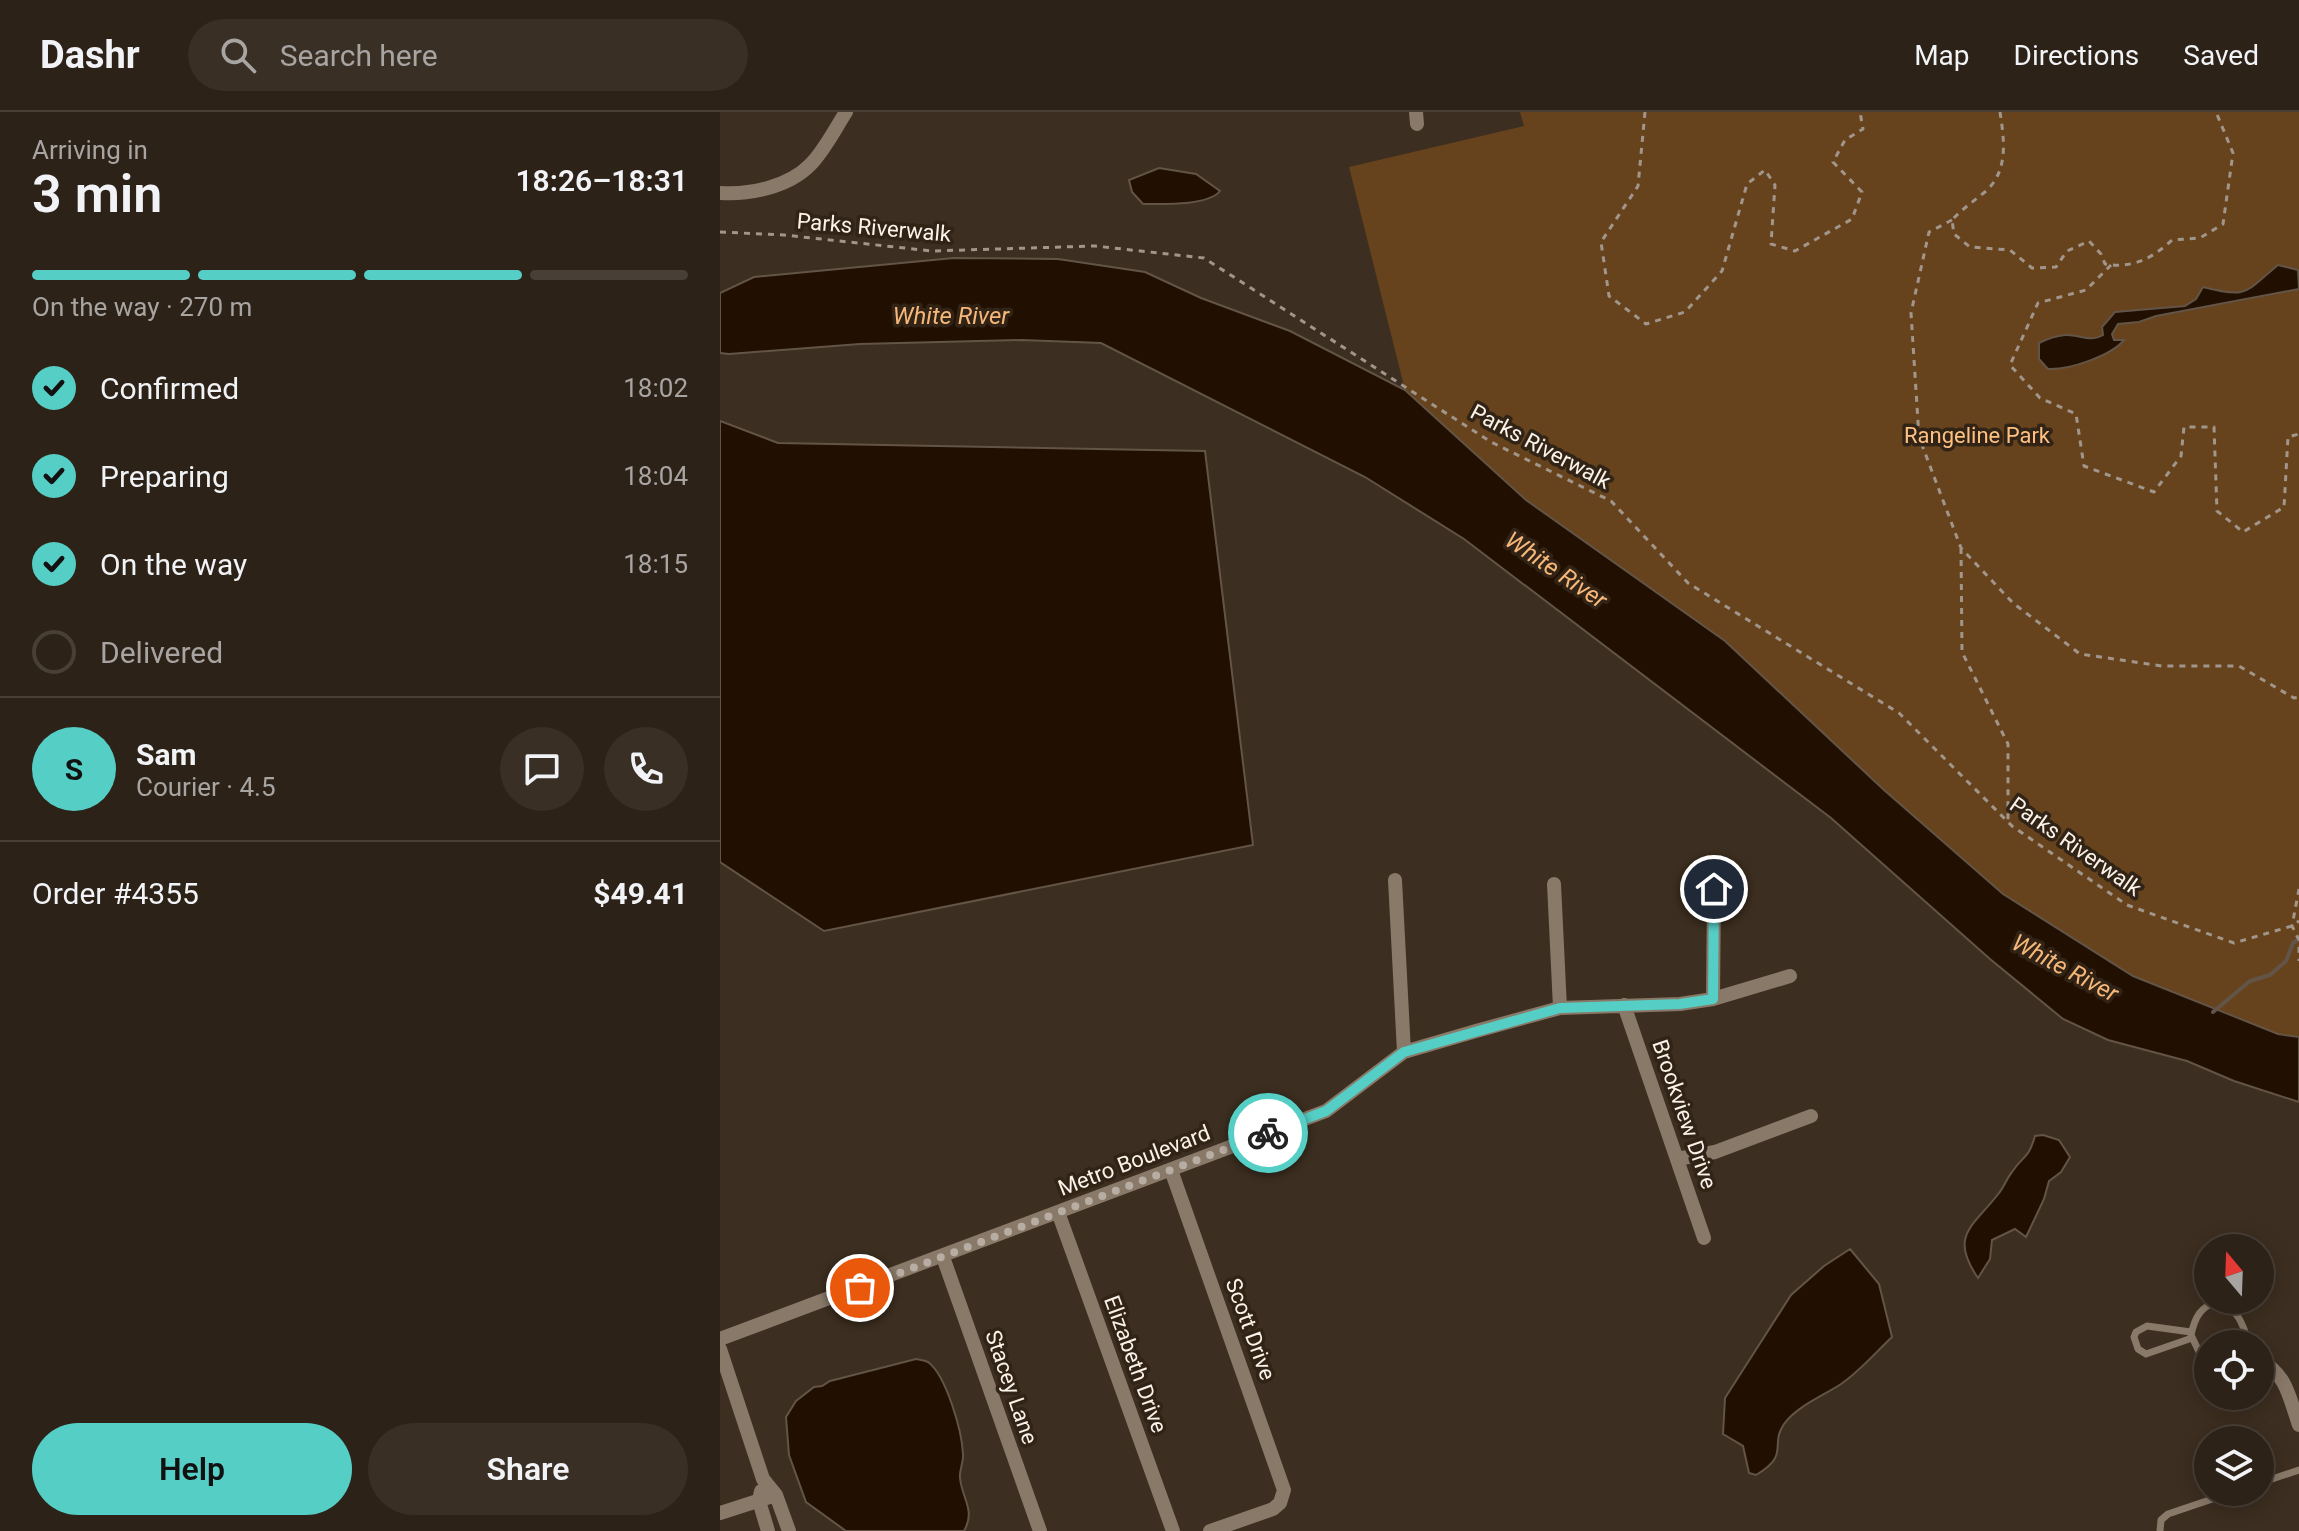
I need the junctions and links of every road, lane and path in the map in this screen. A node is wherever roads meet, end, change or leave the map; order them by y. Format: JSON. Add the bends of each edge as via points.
{"nodes":[{"id":1,"x":846,"y":112,"type":"edge"},
{"id":2,"x":1645,"y":112,"type":"edge"},
{"id":3,"x":1860,"y":112,"type":"edge"},
{"id":4,"x":2000,"y":112,"type":"edge"},
{"id":5,"x":2216,"y":112,"type":"edge"},
{"id":6,"x":720,"y":193,"type":"edge"},
{"id":7,"x":1952,"y":220,"type":"junction"},
{"id":8,"x":720,"y":232,"type":"edge"},
{"id":9,"x":2111,"y":265,"type":"junction"},
{"id":10,"x":2299,"y":434,"type":"edge"},
{"id":11,"x":1961,"y":548,"type":"junction"},
{"id":12,"x":2299,"y":697,"type":"edge"},
{"id":13,"x":2008,"y":822,"type":"junction"},
{"id":14,"x":1395,"y":880,"type":"dead end"},
{"id":15,"x":1554,"y":884,"type":"dead end"},
{"id":16,"x":1714,"y":889,"type":"dead end"},
{"id":17,"x":2299,"y":889,"type":"edge"},
{"id":18,"x":2299,"y":921,"type":"edge"},
{"id":19,"x":2292,"y":926,"type":"junction"},
{"id":20,"x":2299,"y":940,"type":"edge"},
{"id":21,"x":2299,"y":961,"type":"edge"},
{"id":22,"x":1790,"y":976,"type":"dead end"},
{"id":23,"x":1713,"y":999,"type":"junction"},
{"id":24,"x":1624,"y":1005,"type":"junction"},
{"id":25,"x":1560,"y":1008,"type":"junction"},
{"id":26,"x":1404,"y":1052,"type":"junction"},
{"id":27,"x":1811,"y":1116,"type":"dead end"},
{"id":28,"x":1677,"y":1159,"type":"junction"},
{"id":29,"x":1171,"y":1170,"type":"junction"},
{"id":30,"x":1058,"y":1212,"type":"junction"},
{"id":31,"x":1704,"y":1238,"type":"dead end"},
{"id":32,"x":943,"y":1257,"type":"junction"},
{"id":33,"x":2244,"y":1330,"type":"edge"},
{"id":34,"x":2192,"y":1335,"type":"junction"},
{"id":35,"x":720,"y":1339,"type":"edge"},
{"id":36,"x":2194,"y":1339,"type":"edge"},
{"id":37,"x":720,"y":1349,"type":"edge"},
{"id":38,"x":2274,"y":1368,"type":"edge"},
{"id":39,"x":2299,"y":1425,"type":"edge"},
{"id":40,"x":2299,"y":1470,"type":"edge"},
{"id":41,"x":2274,"y":1478,"type":"edge"},
{"id":42,"x":763,"y":1479,"type":"junction"},
{"id":43,"x":776,"y":1495,"type":"junction"},
{"id":44,"x":759,"y":1501,"type":"junction"},
{"id":45,"x":2194,"y":1505,"type":"edge"},
{"id":46,"x":720,"y":1513,"type":"edge"},
{"id":47,"x":768,"y":1531,"type":"edge"},
{"id":48,"x":789,"y":1531,"type":"edge"},
{"id":49,"x":1040,"y":1531,"type":"edge"},
{"id":50,"x":1173,"y":1531,"type":"edge"},
{"id":51,"x":1210,"y":1531,"type":"edge"},
{"id":52,"x":2160,"y":1531,"type":"edge"}],
"edges":[{"from":1,"to":6,"type":"street","via":[[810,165],[792,178],[764,189]]},
{"from":2,"to":3,"type":"path","via":[[1638,186],[1601,242],[1609,296],[1646,324],[1685,312],[1722,271],[1747,184],[1765,170],[1775,185],[1771,244],[1795,251],[1852,219],[1862,192],[1833,162],[1845,140],[1863,129]]},
{"from":4,"to":7,"type":"path","via":[[2004,147],[1998,176]]},
{"from":5,"to":9,"type":"path","via":[[2233,153],[2223,224],[2200,238],[2172,240],[2141,262]]},
{"from":7,"to":9,"type":"path","via":[[1954,234],[1970,247],[2010,250],[2032,268],[2056,267],[2067,251],[2089,241]]},
{"from":7,"to":11,"type":"path","via":[[1929,232],[1911,313],[1919,437]]},
{"from":8,"to":13,"type":"path","name":"Parks Riverwalk","via":[[932,251],[1095,246],[1204,258],[1491,442],[1611,501],[1688,583],[1899,713]]},
{"from":9,"to":10,"type":"path","via":[[2086,290],[2038,303],[2010,365],[2040,398],[2076,414],[2084,466],[2154,492],[2181,456],[2184,427],[2214,427],[2217,511],[2243,532],[2284,507],[2288,437]]},
{"from":11,"to":12,"type":"path","via":[[2013,603],[2080,654],[2162,666],[2239,666]]},
{"from":11,"to":13,"type":"path","via":[[1962,652],[2008,744]]},
{"from":13,"to":19,"type":"path","name":"Parks Riverwalk","via":[[2127,905],[2234,943]]},
{"from":14,"to":26,"type":"street"},
{"from":15,"to":25,"type":"street"},
{"from":16,"to":23,"type":"street"},
{"from":17,"to":19,"type":"path"},
{"from":18,"to":19,"type":"path","name":"Parks Riverwalk"},
{"from":19,"to":20,"type":"path"},
{"from":20,"to":21,"type":"path"},
{"from":22,"to":23,"type":"street","name":"Metro Boulevard"},
{"from":23,"to":24,"type":"street","name":"Metro Boulevard"},
{"from":24,"to":25,"type":"street","name":"Metro Boulevard"},
{"from":24,"to":28,"type":"street","name":"Brookview Drive"},
{"from":25,"to":26,"type":"street","name":"Metro Boulevard"},
{"from":26,"to":29,"type":"street","name":"Metro Boulevard","via":[[1326,1111]]},
{"from":27,"to":28,"type":"street","via":[[1715,1152]]},
{"from":28,"to":31,"type":"street","name":"Brookview Drive"},
{"from":29,"to":30,"type":"street","name":"Metro Boulevard"},
{"from":29,"to":51,"type":"street","name":"Scott Drive","via":[[1283,1483],[1284,1495],[1273,1509]]},
{"from":30,"to":32,"type":"street","name":"Metro Boulevard"},
{"from":30,"to":50,"type":"street","name":"Elizabeth Drive"},
{"from":32,"to":35,"type":"street","name":"Metro Boulevard"},
{"from":32,"to":49,"type":"street","name":"Stacey Lane"},
{"from":33,"to":34,"type":"lane","via":[[2232,1308],[2218,1301],[2196,1316]]},
{"from":34,"to":34,"type":"lane","via":[[2146,1354],[2134,1337],[2147,1326]]},
{"from":34,"to":36,"type":"lane"},
{"from":37,"to":42,"type":"street"},
{"from":38,"to":39,"type":"street"},
{"from":40,"to":41,"type":"lane"},
{"from":42,"to":43,"type":"street"},
{"from":42,"to":44,"type":"street"},
{"from":43,"to":44,"type":"street"},
{"from":43,"to":48,"type":"street"},
{"from":44,"to":46,"type":"street"},
{"from":44,"to":47,"type":"street"},
{"from":45,"to":52,"type":"lane","via":[[2168,1514]]}]}
